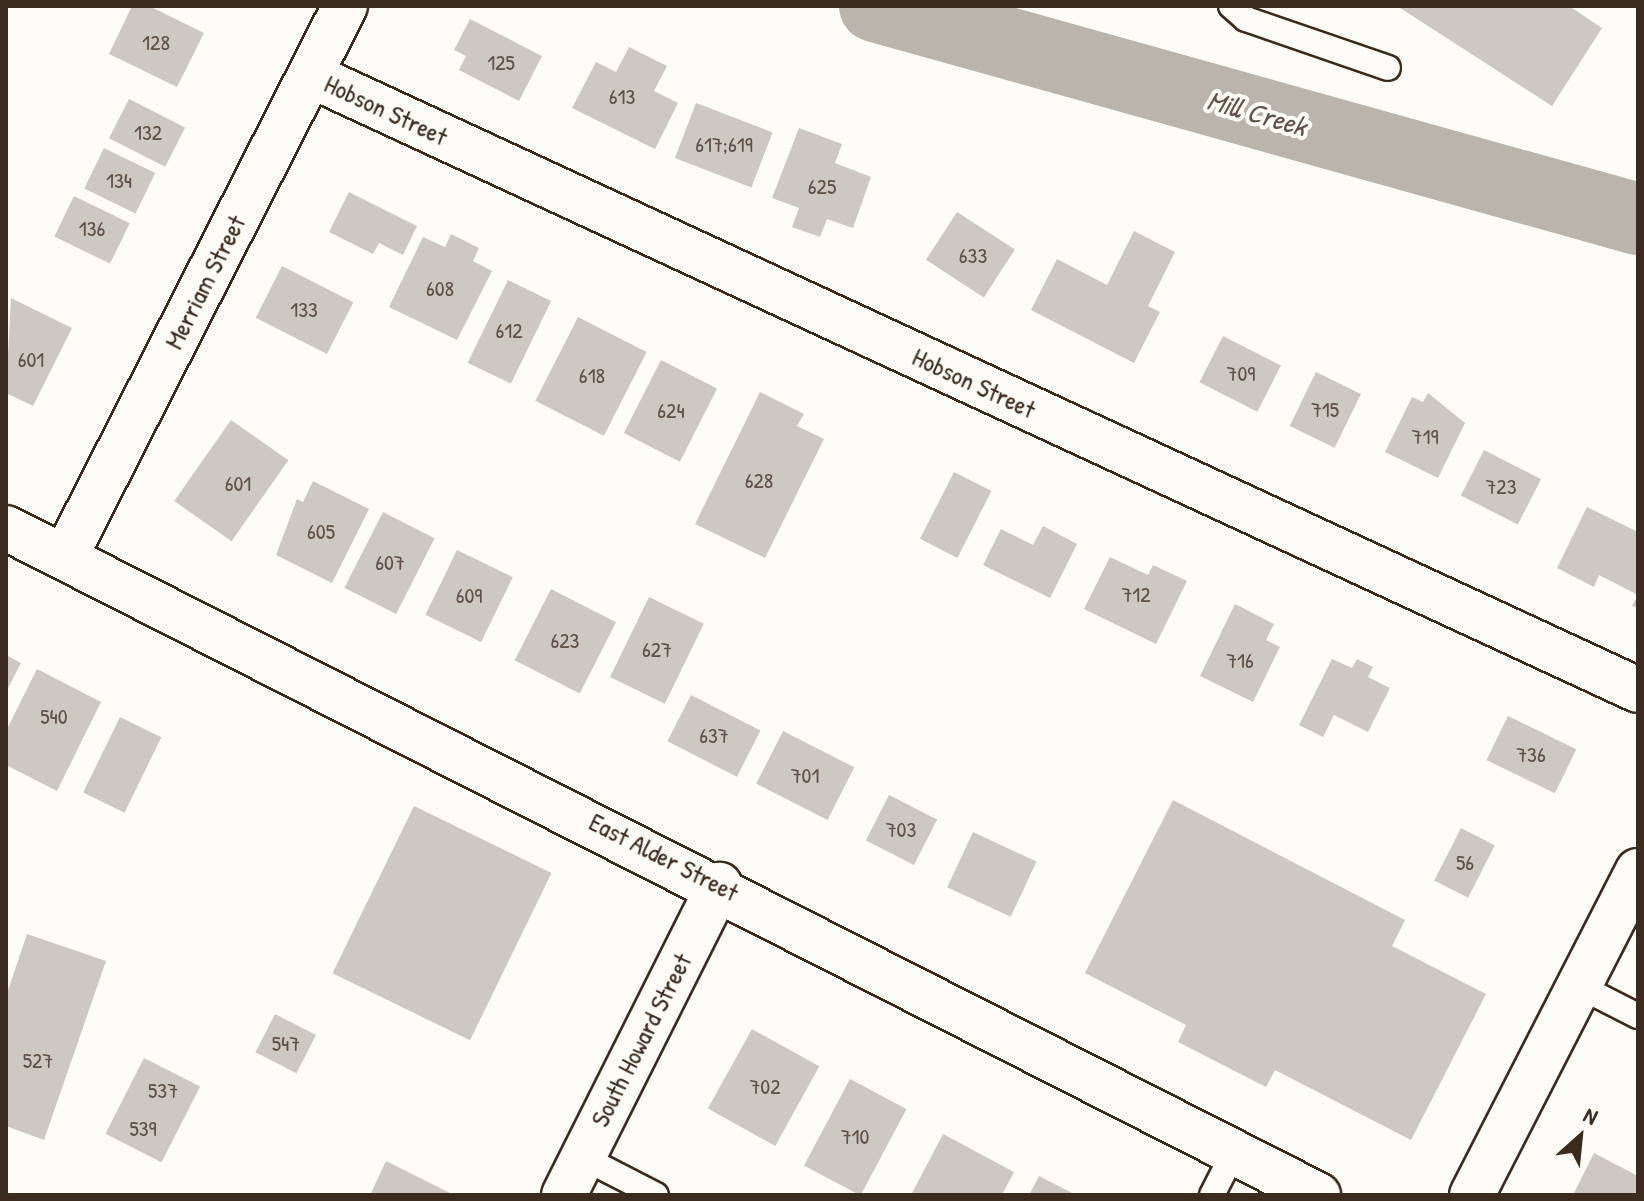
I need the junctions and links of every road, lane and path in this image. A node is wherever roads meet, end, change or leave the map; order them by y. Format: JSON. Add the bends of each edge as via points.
{"nodes":[{"id":1,"x":345,"y":6,"type":"edge"},
{"id":2,"x":1231,"y":6,"type":"edge"},
{"id":3,"x":1388,"y":68,"type":"dead end"},
{"id":4,"x":310,"y":75,"type":"junction"},
{"id":5,"x":6,"y":528,"type":"edge"},
{"id":6,"x":65,"y":557,"type":"junction"},
{"id":7,"x":1638,"y":690,"type":"edge"},
{"id":8,"x":1638,"y":871,"type":"edge"},
{"id":9,"x":719,"y":885,"type":"junction"},
{"id":10,"x":1579,"y":986,"type":"junction"},
{"id":11,"x":1638,"y":1016,"type":"edge"},
{"id":12,"x":1234,"y":1152,"type":"junction"},
{"id":13,"x":573,"y":1176,"type":"edge"},
{"id":14,"x":656,"y":1195,"type":"edge"},
{"id":15,"x":1212,"y":1195,"type":"edge"},
{"id":16,"x":1318,"y":1195,"type":"edge"},
{"id":17,"x":1472,"y":1195,"type":"edge"}],
"edges":[{"from":1,"to":4,"type":"street","name":"Merriam Street"},
{"from":2,"to":3,"type":"lane","via":[[1246,19]]},
{"from":4,"to":6,"type":"street","name":"Merriam Street"},
{"from":4,"to":7,"type":"street","name":"Hobson Street"},
{"from":5,"to":6,"type":"street","name":"East Alder Street"},
{"from":6,"to":9,"type":"street","name":"East Alder Street"},
{"from":8,"to":10,"type":"street"},
{"from":9,"to":12,"type":"street","name":"East Alder Street"},
{"from":9,"to":13,"type":"street","name":"South Howard Street"},
{"from":10,"to":11,"type":"lane"},
{"from":10,"to":17,"type":"street"},
{"from":12,"to":15,"type":"lane"},
{"from":12,"to":16,"type":"street","name":"East Alder Street"},
{"from":13,"to":14,"type":"lane"}]}
